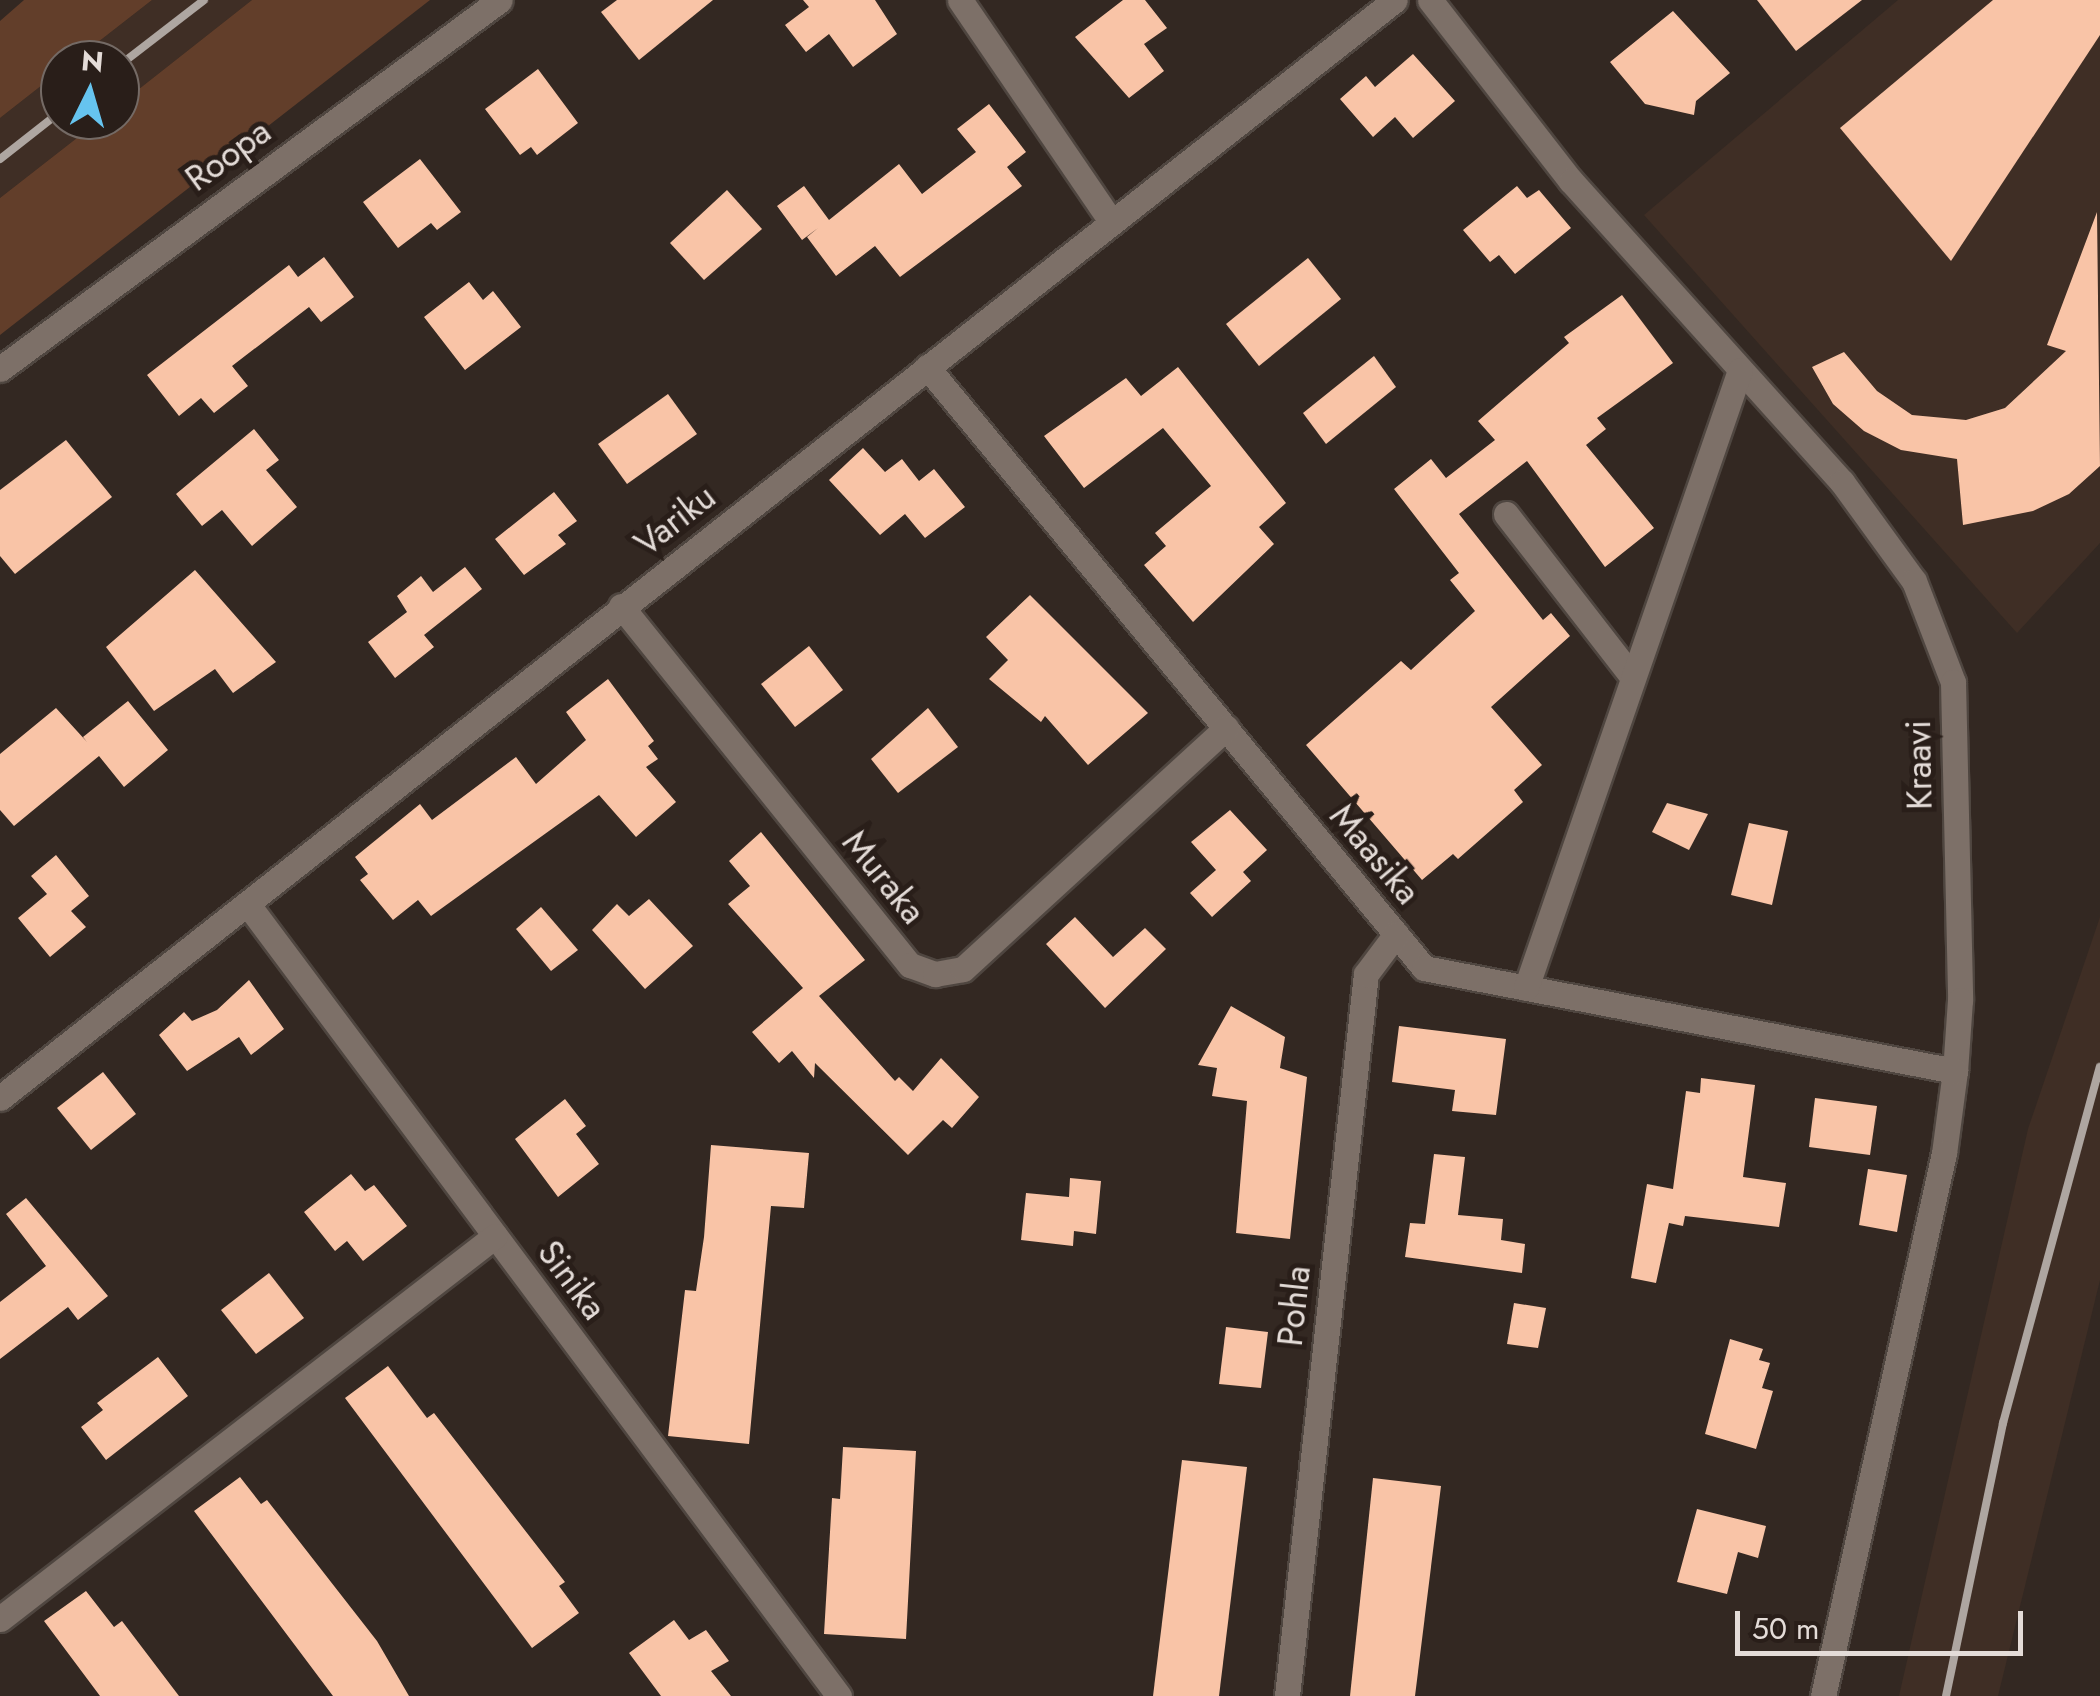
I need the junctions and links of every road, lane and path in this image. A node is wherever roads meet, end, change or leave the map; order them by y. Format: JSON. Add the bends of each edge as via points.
{"nodes":[{"id":1,"x":500,"y":0,"type":"edge"},
{"id":2,"x":960,"y":0,"type":"edge"},
{"id":3,"x":1395,"y":0,"type":"edge"},
{"id":4,"x":1430,"y":0,"type":"edge"},
{"id":5,"x":1110,"y":220,"type":"junction"},
{"id":6,"x":926,"y":368,"type":"junction"},
{"id":7,"x":0,"y":370,"type":"edge"},
{"id":8,"x":1740,"y":370,"type":"junction"},
{"id":9,"x":1506,"y":514,"type":"dead end"},
{"id":10,"x":621,"y":606,"type":"junction"},
{"id":11,"x":1633,"y":678,"type":"junction"},
{"id":12,"x":1226,"y":728,"type":"junction"},
{"id":13,"x":249,"y":906,"type":"junction"},
{"id":14,"x":1396,"y":934,"type":"junction"},
{"id":15,"x":1526,"y":988,"type":"junction"},
{"id":16,"x":1956,"y":1071,"type":"junction"},
{"id":17,"x":0,"y":1098,"type":"edge"},
{"id":18,"x":495,"y":1236,"type":"junction"},
{"id":19,"x":0,"y":1619,"type":"edge"},
{"id":20,"x":839,"y":1696,"type":"edge"},
{"id":21,"x":1287,"y":1696,"type":"edge"},
{"id":22,"x":1823,"y":1696,"type":"edge"}],
"edges":[{"from":1,"to":7,"type":"street","name":"Roopa"},
{"from":2,"to":5,"type":"street"},
{"from":3,"to":5,"type":"street","name":"Variku"},
{"from":4,"to":8,"type":"street","name":"Kraavi","via":[[1571,181]]},
{"from":5,"to":6,"type":"street","name":"Variku"},
{"from":6,"to":10,"type":"street","name":"Variku"},
{"from":6,"to":12,"type":"street","name":"Maasika"},
{"from":8,"to":11,"type":"street"},
{"from":8,"to":16,"type":"street","name":"Kraavi","via":[[1842,482],[1914,581],[1952,682]]},
{"from":9,"to":11,"type":"street"},
{"from":10,"to":12,"type":"street","name":"Muraka","via":[[910,965],[935,974],[963,970]]},
{"from":10,"to":13,"type":"street","name":"Variku"},
{"from":11,"to":15,"type":"street"},
{"from":12,"to":14,"type":"street","name":"Maasika"},
{"from":13,"to":17,"type":"street","name":"Variku"},
{"from":13,"to":18,"type":"street","name":"Sinika"},
{"from":14,"to":15,"type":"street","name":"Maasika","via":[[1424,968]]},
{"from":14,"to":21,"type":"street","name":"Pohla","via":[[1366,974]]},
{"from":15,"to":16,"type":"street","name":"Maasika"},
{"from":16,"to":22,"type":"street","name":"Kraavi","via":[[1944,1153]]},
{"from":18,"to":19,"type":"street"},
{"from":18,"to":20,"type":"street","name":"Sinika"}]}
